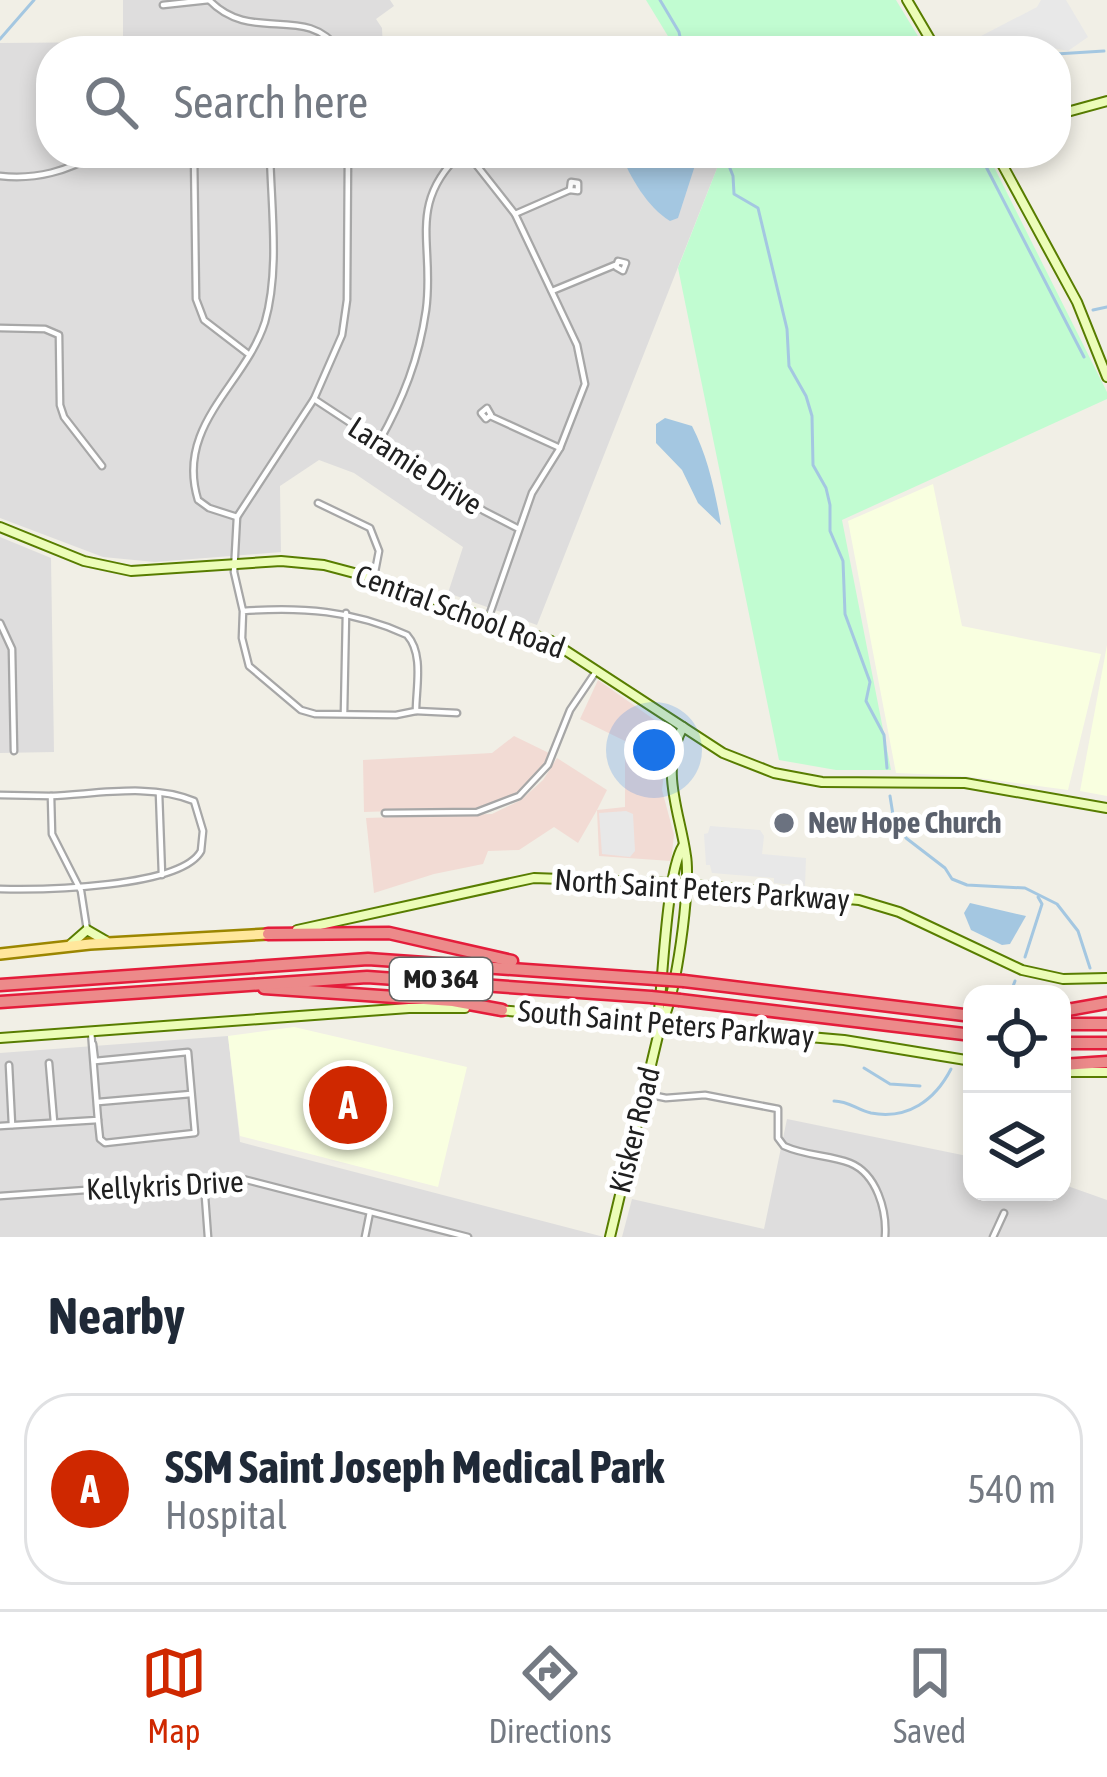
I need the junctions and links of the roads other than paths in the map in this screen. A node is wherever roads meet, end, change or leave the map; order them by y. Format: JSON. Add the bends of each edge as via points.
{"nodes":[{"id":1,"x":209,"y":0,"type":"edge"},
{"id":2,"x":907,"y":0,"type":"edge"},
{"id":3,"x":163,"y":5,"type":"dead end"},
{"id":4,"x":324,"y":36,"type":"edge"},
{"id":5,"x":928,"y":36,"type":"edge"},
{"id":6,"x":1107,"y":101,"type":"edge"},
{"id":7,"x":1071,"y":111,"type":"edge"},
{"id":8,"x":70,"y":168,"type":"edge"},
{"id":9,"x":194,"y":168,"type":"edge"},
{"id":10,"x":271,"y":168,"type":"edge"},
{"id":11,"x":348,"y":168,"type":"edge"},
{"id":12,"x":447,"y":168,"type":"edge"},
{"id":13,"x":477,"y":168,"type":"edge"},
{"id":14,"x":1004,"y":168,"type":"edge"},
{"id":15,"x":0,"y":176,"type":"edge"},
{"id":16,"x":570,"y":190,"type":"dead end"},
{"id":17,"x":515,"y":214,"type":"junction"},
{"id":18,"x":615,"y":265,"type":"dead end"},
{"id":19,"x":552,"y":291,"type":"junction"},
{"id":20,"x":0,"y":328,"type":"edge"},
{"id":21,"x":248,"y":353,"type":"junction"},
{"id":22,"x":1107,"y":377,"type":"edge"},
{"id":23,"x":314,"y":400,"type":"junction"},
{"id":24,"x":490,"y":416,"type":"dead end"},
{"id":25,"x":379,"y":442,"type":"junction"},
{"id":26,"x":560,"y":448,"type":"junction"},
{"id":27,"x":102,"y":466,"type":"dead end"},
{"id":28,"x":318,"y":503,"type":"dead end"},
{"id":29,"x":238,"y":517,"type":"junction"},
{"id":30,"x":0,"y":527,"type":"edge"},
{"id":31,"x":518,"y":529,"type":"junction"},
{"id":32,"x":236,"y":566,"type":"junction"},
{"id":33,"x":374,"y":578,"type":"junction"},
{"id":34,"x":243,"y":611,"type":"junction"},
{"id":35,"x":346,"y":613,"type":"junction"},
{"id":36,"x":489,"y":616,"type":"junction"},
{"id":37,"x":0,"y":623,"type":"edge"},
{"id":38,"x":598,"y":668,"type":"junction"},
{"id":39,"x":416,"y":711,"type":"junction"},
{"id":40,"x":457,"y":712,"type":"dead end"},
{"id":41,"x":0,"y":713,"type":"edge"},
{"id":42,"x":13,"y":713,"type":"junction"},
{"id":43,"x":344,"y":713,"type":"junction"},
{"id":44,"x":682,"y":728,"type":"junction"},
{"id":45,"x":14,"y":751,"type":"dead end"},
{"id":46,"x":159,"y":793,"type":"junction"},
{"id":47,"x":0,"y":795,"type":"edge"},
{"id":48,"x":52,"y":796,"type":"junction"},
{"id":49,"x":1107,"y":808,"type":"edge"},
{"id":50,"x":385,"y":813,"type":"dead end"},
{"id":51,"x":683,"y":846,"type":"junction"},
{"id":52,"x":162,"y":875,"type":"junction"},
{"id":53,"x":673,"y":883,"type":"junction"},
{"id":54,"x":685,"y":884,"type":"junction"},
{"id":55,"x":78,"y":885,"type":"junction"},
{"id":56,"x":0,"y":890,"type":"edge"},
{"id":57,"x":87,"y":930,"type":"junction"},
{"id":58,"x":268,"y":934,"type":"junction"},
{"id":59,"x":114,"y":943,"type":"junction"},
{"id":60,"x":65,"y":947,"type":"junction"},
{"id":61,"x":0,"y":954,"type":"edge"},
{"id":62,"x":562,"y":970,"type":"junction"},
{"id":63,"x":1107,"y":978,"type":"edge"},
{"id":64,"x":0,"y":985,"type":"edge"},
{"id":65,"x":231,"y":985,"type":"junction"},
{"id":66,"x":0,"y":1002,"type":"edge"},
{"id":67,"x":1107,"y":1003,"type":"edge"},
{"id":68,"x":1071,"y":1009,"type":"edge"},
{"id":69,"x":502,"y":1010,"type":"junction"},
{"id":70,"x":963,"y":1014,"type":"edge"},
{"id":71,"x":661,"y":1023,"type":"junction"},
{"id":72,"x":1071,"y":1024,"type":"edge"},
{"id":73,"x":1107,"y":1024,"type":"edge"},
{"id":74,"x":92,"y":1031,"type":"junction"},
{"id":75,"x":963,"y":1034,"type":"edge"},
{"id":76,"x":0,"y":1038,"type":"edge"},
{"id":77,"x":1071,"y":1043,"type":"edge"},
{"id":78,"x":1107,"y":1043,"type":"edge"},
{"id":79,"x":963,"y":1059,"type":"edge"},
{"id":80,"x":94,"y":1061,"type":"junction"},
{"id":81,"x":1107,"y":1062,"type":"edge"},
{"id":82,"x":49,"y":1063,"type":"dead end"},
{"id":83,"x":9,"y":1066,"type":"dead end"},
{"id":84,"x":1071,"y":1067,"type":"edge"},
{"id":85,"x":1071,"y":1069,"type":"edge"},
{"id":86,"x":1107,"y":1072,"type":"edge"},
{"id":87,"x":191,"y":1094,"type":"junction"},
{"id":88,"x":644,"y":1094,"type":"junction"},
{"id":89,"x":98,"y":1102,"type":"junction"},
{"id":90,"x":98,"y":1120,"type":"junction"},
{"id":91,"x":54,"y":1122,"type":"junction"},
{"id":92,"x":12,"y":1125,"type":"junction"},
{"id":93,"x":0,"y":1126,"type":"edge"},
{"id":94,"x":203,"y":1181,"type":"junction"},
{"id":95,"x":0,"y":1196,"type":"edge"},
{"id":96,"x":370,"y":1212,"type":"junction"},
{"id":97,"x":1004,"y":1213,"type":"dead end"},
{"id":98,"x":448,"y":1234,"type":"edge"},
{"id":99,"x":208,"y":1237,"type":"edge"},
{"id":100,"x":364,"y":1237,"type":"edge"},
{"id":101,"x":468,"y":1237,"type":"edge"},
{"id":102,"x":610,"y":1237,"type":"edge"},
{"id":103,"x":885,"y":1237,"type":"edge"},
{"id":104,"x":993,"y":1237,"type":"edge"}],
"edges":[{"from":1,"to":3,"type":"street"},
{"from":1,"to":4,"type":"street","via":[[232,20],[315,28]]},
{"from":2,"to":5,"type":"main road"},
{"from":6,"to":7,"type":"main road"},
{"from":8,"to":15,"type":"street"},
{"from":9,"to":21,"type":"street","via":[[196,299],[204,320]]},
{"from":10,"to":21,"type":"street","via":[[271,290]]},
{"from":11,"to":23,"type":"street","via":[[345,318]]},
{"from":12,"to":25,"type":"street","via":[[429,195],[418,355]]},
{"from":13,"to":17,"type":"street"},
{"from":14,"to":22,"type":"main road","via":[[1077,302]]},
{"from":16,"to":17,"type":"street"},
{"from":17,"to":19,"type":"street"},
{"from":18,"to":19,"type":"street"},
{"from":19,"to":26,"type":"street","via":[[585,384]]},
{"from":20,"to":27,"type":"street","via":[[59,335],[64,417]]},
{"from":21,"to":29,"type":"street","via":[[202,426],[194,478],[202,504]]},
{"from":23,"to":25,"type":"street","name":"Laramie Drive"},
{"from":23,"to":29,"type":"street"},
{"from":24,"to":26,"type":"street"},
{"from":25,"to":31,"type":"street","name":"Laramie Drive"},
{"from":26,"to":31,"type":"street"},
{"from":28,"to":33,"type":"street","via":[[370,528],[379,551]]},
{"from":29,"to":32,"type":"street"},
{"from":30,"to":32,"type":"main road","name":"Central School Road","via":[[116,568]]},
{"from":31,"to":36,"type":"street"},
{"from":32,"to":33,"type":"main road","name":"Central School Road","via":[[302,563]]},
{"from":32,"to":34,"type":"street"},
{"from":33,"to":36,"type":"main road","name":"Central School Road"},
{"from":34,"to":35,"type":"street"},
{"from":34,"to":43,"type":"street","via":[[244,656],[256,676],[308,713]]},
{"from":35,"to":39,"type":"street","via":[[414,641]]},
{"from":35,"to":43,"type":"street"},
{"from":36,"to":38,"type":"main road","name":"Central School Road"},
{"from":37,"to":42,"type":"street","via":[[12,649]]},
{"from":38,"to":44,"type":"main road","name":"Central School Road"},
{"from":38,"to":50,"type":"street","via":[[529,789],[487,811]]},
{"from":39,"to":40,"type":"street"},
{"from":39,"to":43,"type":"street"},
{"from":41,"to":42,"type":"street"},
{"from":42,"to":45,"type":"street"},
{"from":44,"to":49,"type":"main road","name":"Central School Road","via":[[752,766],[798,779],[965,783]]},
{"from":44,"to":51,"type":"main road","name":"Kisker Road","via":[[670,777]]},
{"from":46,"to":48,"type":"street"},
{"from":46,"to":52,"type":"street"},
{"from":46,"to":52,"type":"street","via":[[194,801],[203,831],[196,860]]},
{"from":47,"to":48,"type":"street"},
{"from":48,"to":55,"type":"street","via":[[52,834]]},
{"from":51,"to":53,"type":"main road","name":"Kisker Road"},
{"from":51,"to":54,"type":"main road","name":"Kisker Road"},
{"from":52,"to":55,"type":"street"},
{"from":53,"to":54,"type":"main road","name":"North Saint Peters Parkway"},
{"from":53,"to":58,"type":"main road","name":"North Saint Peters Parkway","via":[[534,878]]},
{"from":53,"to":71,"type":"main road","name":"Kisker Road"},
{"from":54,"to":63,"type":"main road","name":"North Saint Peters Parkway","via":[[869,902],[1022,970]]},
{"from":54,"to":71,"type":"main road","name":"Kisker Road"},
{"from":55,"to":56,"type":"street"},
{"from":55,"to":57,"type":"street"},
{"from":57,"to":59,"type":"main road"},
{"from":57,"to":60,"type":"main road"},
{"from":58,"to":59,"type":"main road","name":"North Saint Peters Parkway"},
{"from":58,"to":62,"type":"highway","via":[[389,933]]},
{"from":59,"to":60,"type":"main road","name":"North Saint Peters Parkway"},
{"from":60,"to":61,"type":"main road","name":"North Saint Peters Parkway"},
{"from":62,"to":64,"type":"highway","number":"MO 364","via":[[368,959]]},
{"from":62,"to":70,"type":"highway","number":"MO 364","bridge":true},
{"from":65,"to":66,"type":"highway","number":"MO 364"},
{"from":65,"to":69,"type":"highway"},
{"from":65,"to":75,"type":"highway","number":"MO 364","bridge":true,"via":[[390,977]]},
{"from":67,"to":68,"type":"highway"},
{"from":69,"to":71,"type":"main road","name":"South Saint Peters Parkway"},
{"from":69,"to":74,"type":"main road","name":"South Saint Peters Parkway","via":[[410,1008]]},
{"from":71,"to":79,"type":"main road","name":"South Saint Peters Parkway"},
{"from":71,"to":88,"type":"main road","name":"Kisker Road"},
{"from":72,"to":73,"type":"highway"},
{"from":74,"to":76,"type":"main road","name":"South Saint Peters Parkway"},
{"from":74,"to":80,"type":"street"},
{"from":77,"to":78,"type":"highway"},
{"from":80,"to":87,"type":"street","via":[[188,1052]]},
{"from":80,"to":89,"type":"street"},
{"from":81,"to":84,"type":"highway"},
{"from":82,"to":91,"type":"street"},
{"from":83,"to":92,"type":"street"},
{"from":85,"to":86,"type":"main road"},
{"from":87,"to":89,"type":"street"},
{"from":87,"to":90,"type":"street","via":[[189,1135],[105,1143]]},
{"from":88,"to":102,"type":"main road","name":"Kisker Road"},
{"from":88,"to":103,"type":"street","via":[[778,1109],[784,1147],[850,1163],[874,1185]]},
{"from":89,"to":90,"type":"street"},
{"from":90,"to":91,"type":"street"},
{"from":91,"to":92,"type":"street"},
{"from":92,"to":93,"type":"street"},
{"from":94,"to":95,"type":"street","name":"Kellykris Drive"},
{"from":94,"to":96,"type":"street","name":"Kellykris Drive","via":[[257,1180]]},
{"from":94,"to":99,"type":"street"},
{"from":96,"to":98,"type":"street","name":"Kellykris Drive"},
{"from":96,"to":100,"type":"street"},
{"from":97,"to":104,"type":"street"},
{"from":98,"to":101,"type":"street","name":"Kellykris Drive"}]}
